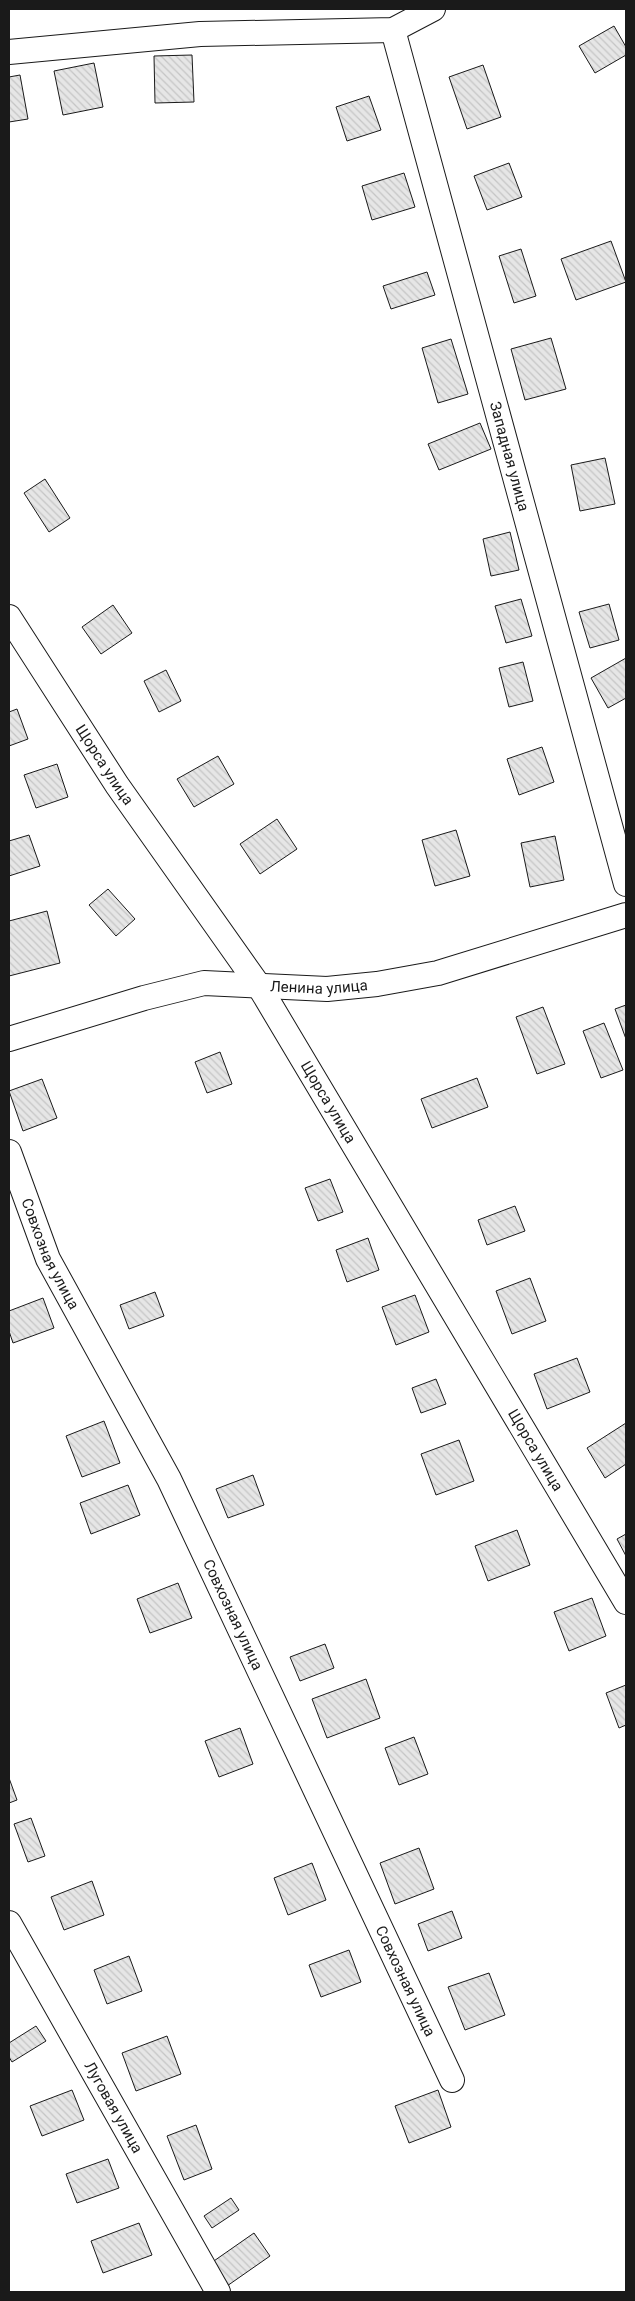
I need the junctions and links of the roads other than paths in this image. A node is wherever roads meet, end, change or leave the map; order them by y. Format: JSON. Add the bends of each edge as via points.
{"nodes":[{"id":1,"x":433,"y":9,"type":"edge"},
{"id":2,"x":393,"y":30,"type":"junction"},
{"id":3,"x":9,"y":52,"type":"edge"},
{"id":4,"x":9,"y":618,"type":"edge"},
{"id":5,"x":626,"y":884,"type":"edge"},
{"id":6,"x":626,"y":915,"type":"edge"},
{"id":7,"x":259,"y":986,"type":"junction"},
{"id":8,"x":9,"y":1039,"type":"edge"},
{"id":9,"x":9,"y":1152,"type":"edge"},
{"id":10,"x":626,"y":1602,"type":"edge"},
{"id":11,"x":9,"y":1923,"type":"edge"},
{"id":12,"x":452,"y":2080,"type":"dead end"},
{"id":13,"x":218,"y":2292,"type":"edge"}],
"edges":[{"from":1,"to":2,"type":"street"},
{"from":2,"to":3,"type":"street","via":[[200,34]]},
{"from":2,"to":5,"type":"street","name":"Западная улица"},
{"from":4,"to":7,"type":"street","name":"Щорса улица","via":[[117,785]]},
{"from":6,"to":7,"type":"street","name":"Ленина улица","via":[[438,974],[327,989]]},
{"from":7,"to":8,"type":"street","name":"Ленина улица","via":[[204,983]]},
{"from":7,"to":10,"type":"street","name":"Щорса улица"},
{"from":9,"to":12,"type":"street","name":"Совхозная улица","via":[[48,1259],[169,1479]]},
{"from":11,"to":13,"type":"street","name":"Луговая улица"}]}
